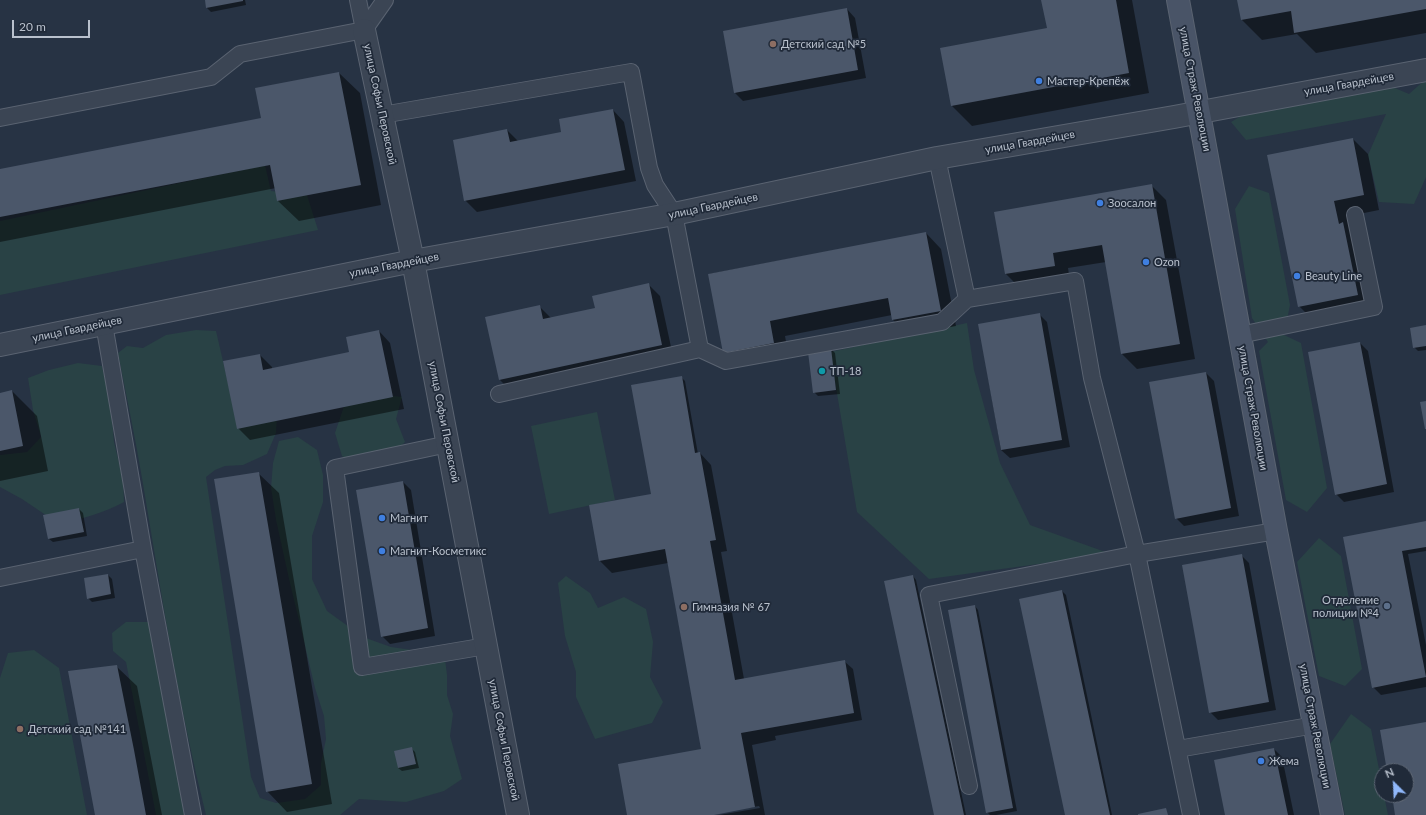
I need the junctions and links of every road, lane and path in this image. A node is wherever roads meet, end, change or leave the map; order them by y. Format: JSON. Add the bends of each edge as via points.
{"nodes":[{"id":1,"x":358,"y":0,"type":"edge"},
{"id":2,"x":385,"y":0,"type":"edge"},
{"id":3,"x":1178,"y":0,"type":"edge"},
{"id":4,"x":364,"y":30,"type":"junction"},
{"id":5,"x":1426,"y":70,"type":"edge"},
{"id":6,"x":1199,"y":112,"type":"junction"},
{"id":7,"x":382,"y":115,"type":"junction"},
{"id":8,"x":0,"y":118,"type":"edge"},
{"id":9,"x":937,"y":158,"type":"junction"},
{"id":10,"x":674,"y":214,"type":"junction"},
{"id":11,"x":1355,"y":215,"type":"dead end"},
{"id":12,"x":413,"y":261,"type":"junction"},
{"id":13,"x":967,"y":299,"type":"junction"},
{"id":14,"x":104,"y":324,"type":"junction"},
{"id":15,"x":1240,"y":335,"type":"junction"},
{"id":16,"x":0,"y":345,"type":"edge"},
{"id":17,"x":700,"y":349,"type":"junction"},
{"id":18,"x":499,"y":394,"type":"dead end"},
{"id":19,"x":448,"y":444,"type":"junction"},
{"id":20,"x":1276,"y":531,"type":"junction"},
{"id":21,"x":143,"y":549,"type":"junction"},
{"id":22,"x":1137,"y":554,"type":"junction"},
{"id":23,"x":0,"y":578,"type":"edge"},
{"id":24,"x":486,"y":646,"type":"junction"},
{"id":25,"x":1315,"y":725,"type":"junction"},
{"id":26,"x":1178,"y":749,"type":"junction"},
{"id":27,"x":968,"y":786,"type":"dead end"},
{"id":28,"x":194,"y":815,"type":"edge"},
{"id":29,"x":518,"y":815,"type":"edge"},
{"id":30,"x":1191,"y":815,"type":"edge"},
{"id":31,"x":1332,"y":815,"type":"edge"}],
"edges":[{"from":1,"to":4,"type":"lane"},
{"from":2,"to":4,"type":"lane"},
{"from":3,"to":6,"type":"street","name":"улица Страж Революции"},
{"from":4,"to":7,"type":"street","name":"улица Софьи Перовской"},
{"from":4,"to":8,"type":"lane","via":[[240,54],[211,77]]},
{"from":5,"to":6,"type":"street","name":"улица Гвардейцев"},
{"from":6,"to":9,"type":"street","name":"улица Гвардейцев"},
{"from":6,"to":15,"type":"street","name":"улица Страж Революции"},
{"from":7,"to":10,"type":"lane","via":[[631,72],[649,168],[655,185]]},
{"from":7,"to":12,"type":"street","name":"улица Софьи Перовской"},
{"from":9,"to":10,"type":"street","name":"улица Гвардейцев"},
{"from":9,"to":13,"type":"lane"},
{"from":10,"to":12,"type":"street","name":"улица Гвардейцев"},
{"from":10,"to":17,"type":"lane"},
{"from":11,"to":15,"type":"lane","via":[[1374,307]]},
{"from":12,"to":14,"type":"street","name":"улица Гвардейцев"},
{"from":12,"to":19,"type":"street","name":"улица Софьи Перовской"},
{"from":13,"to":17,"type":"lane","via":[[942,322],[726,361]]},
{"from":13,"to":22,"type":"lane","via":[[1075,281],[1092,378]]},
{"from":14,"to":16,"type":"street","name":"улица Гвардейцев"},
{"from":14,"to":21,"type":"lane"},
{"from":15,"to":20,"type":"street","name":"улица Страж Революции"},
{"from":17,"to":18,"type":"lane"},
{"from":19,"to":24,"type":"street","name":"улица Софьи Перовской"},
{"from":19,"to":24,"type":"lane","via":[[335,468],[362,667]]},
{"from":20,"to":22,"type":"lane"},
{"from":20,"to":25,"type":"street","name":"улица Страж Революции"},
{"from":21,"to":23,"type":"lane"},
{"from":21,"to":28,"type":"lane"},
{"from":22,"to":26,"type":"lane"},
{"from":22,"to":27,"type":"lane","via":[[929,595]]},
{"from":24,"to":29,"type":"street","name":"улица Софьи Перовской"},
{"from":25,"to":26,"type":"lane"},
{"from":25,"to":31,"type":"street","name":"улица Страж Революции"},
{"from":26,"to":30,"type":"lane"}]}
